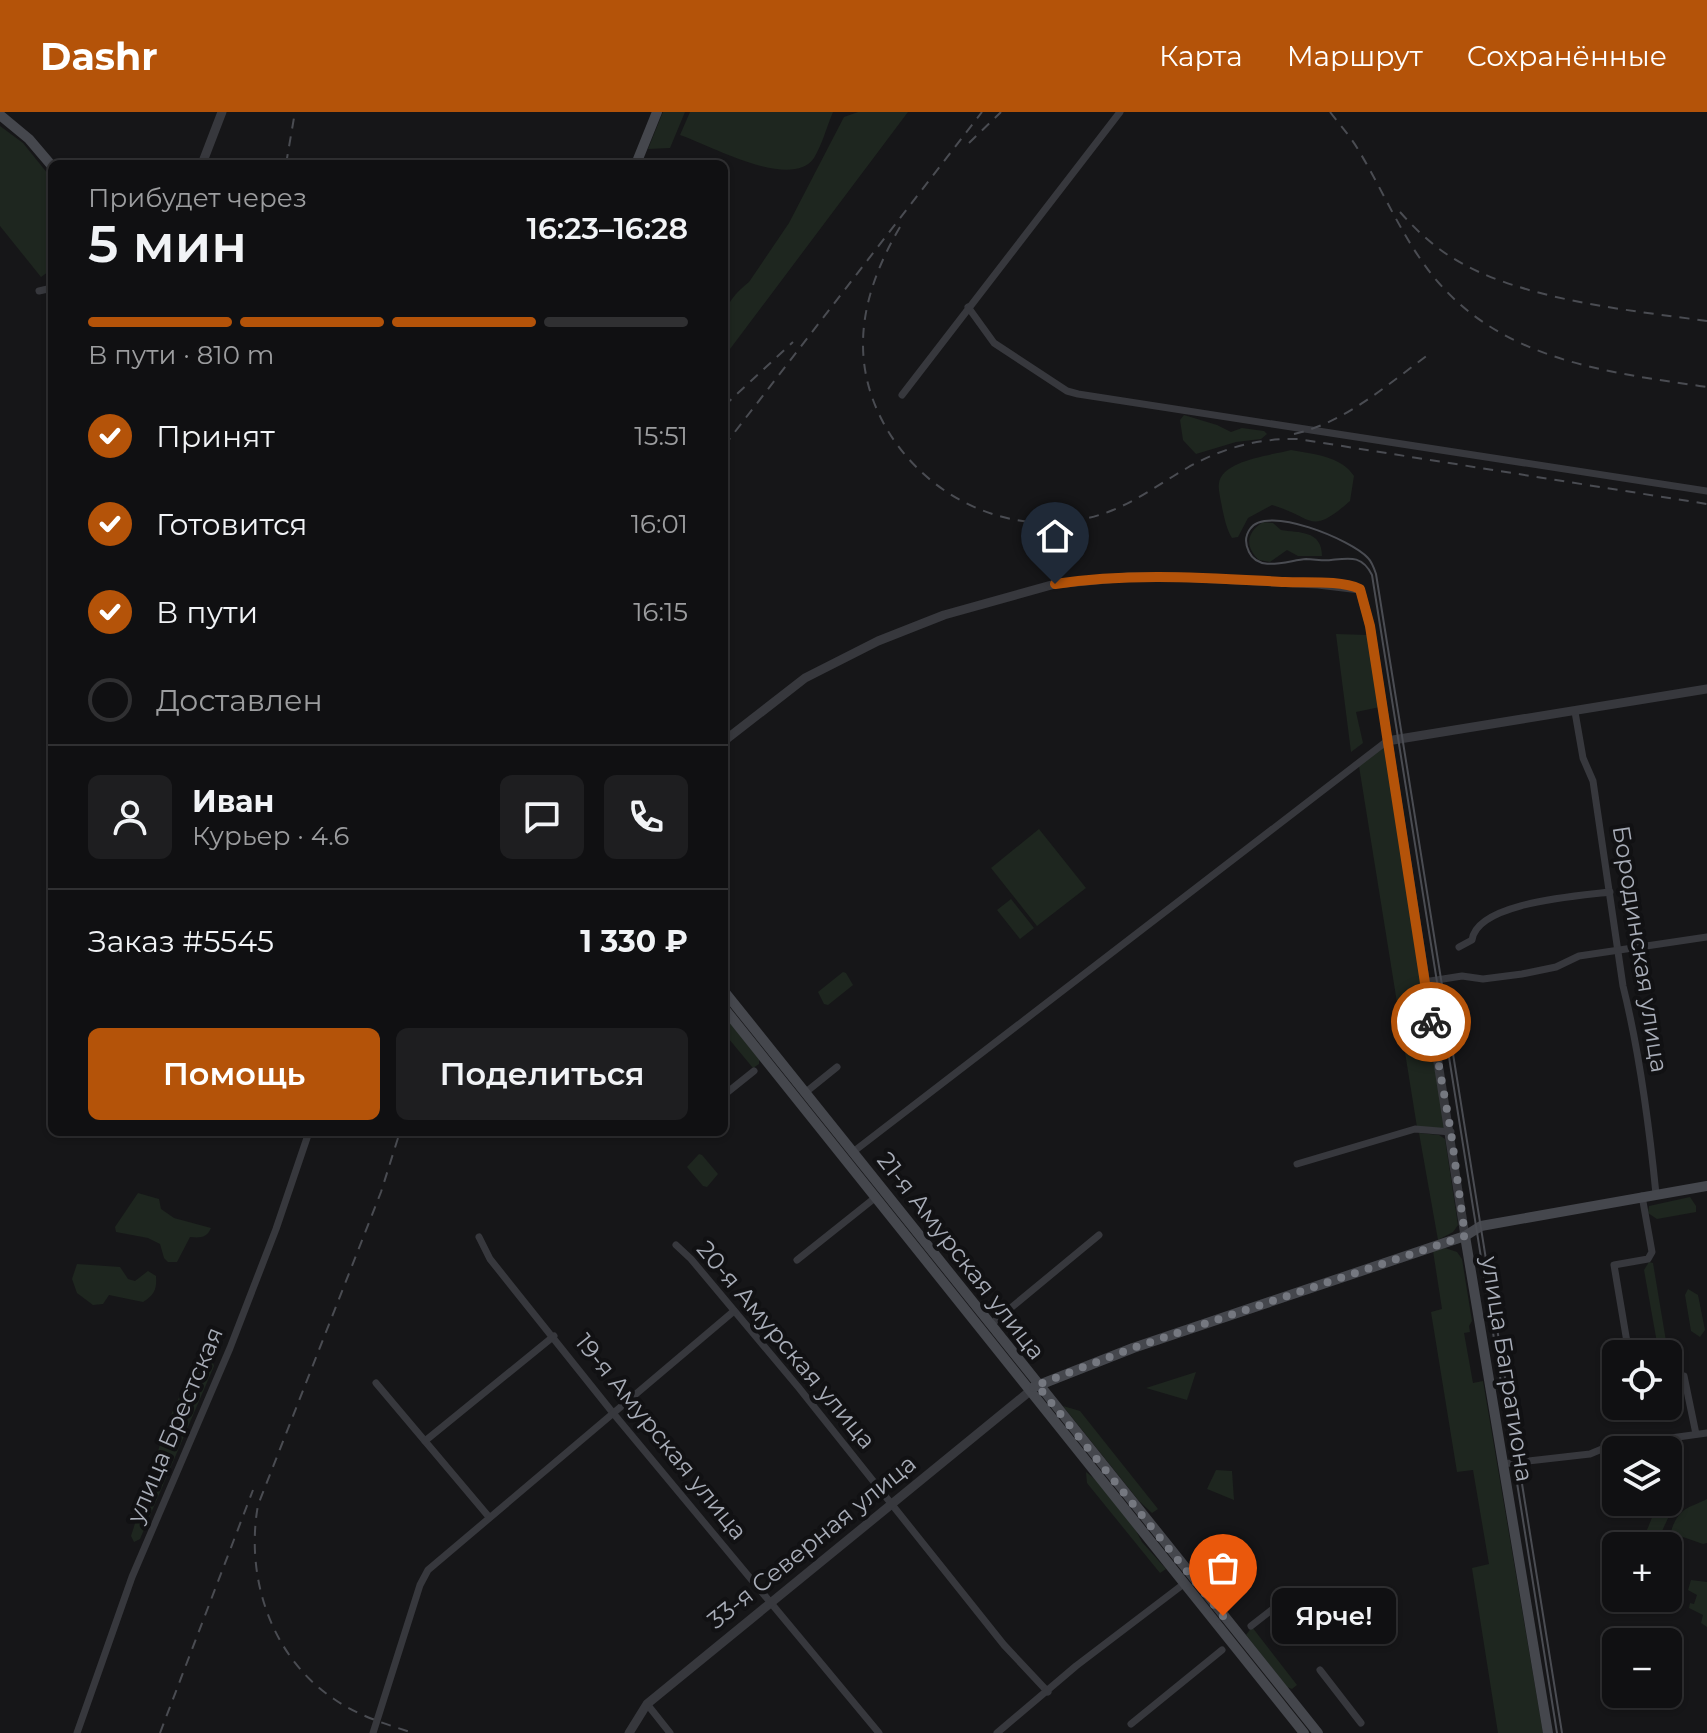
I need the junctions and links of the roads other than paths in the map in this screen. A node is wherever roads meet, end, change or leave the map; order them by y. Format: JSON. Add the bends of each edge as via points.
{"nodes":[{"id":1,"x":222,"y":112,"type":"edge"},
{"id":2,"x":657,"y":112,"type":"edge"},
{"id":3,"x":1120,"y":112,"type":"edge"},
{"id":4,"x":0,"y":115,"type":"edge"},
{"id":5,"x":204,"y":160,"type":"edge"},
{"id":6,"x":638,"y":160,"type":"edge"},
{"id":7,"x":48,"y":161,"type":"edge"},
{"id":8,"x":48,"y":289,"type":"edge"},
{"id":9,"x":39,"y":291,"type":"dead end"},
{"id":10,"x":968,"y":307,"type":"junction"},
{"id":11,"x":902,"y":395,"type":"dead end"},
{"id":12,"x":1707,"y":491,"type":"edge"},
{"id":13,"x":1707,"y":689,"type":"edge"},
{"id":14,"x":1575,"y":712,"type":"junction"},
{"id":15,"x":728,"y":738,"type":"edge"},
{"id":16,"x":1387,"y":741,"type":"junction"},
{"id":17,"x":1610,"y":892,"type":"junction"},
{"id":18,"x":1707,"y":937,"type":"edge"},
{"id":19,"x":1459,"y":947,"type":"dead end"},
{"id":20,"x":1619,"y":950,"type":"junction"},
{"id":21,"x":1424,"y":982,"type":"junction"},
{"id":22,"x":728,"y":996,"type":"edge"},
{"id":23,"x":728,"y":1013,"type":"edge"},
{"id":24,"x":837,"y":1067,"type":"dead end"},
{"id":25,"x":754,"y":1071,"type":"dead end"},
{"id":26,"x":728,"y":1092,"type":"edge"},
{"id":27,"x":806,"y":1092,"type":"junction"},
{"id":28,"x":1451,"y":1132,"type":"junction"},
{"id":29,"x":308,"y":1136,"type":"edge"},
{"id":30,"x":849,"y":1155,"type":"junction"},
{"id":31,"x":1297,"y":1164,"type":"dead end"},
{"id":32,"x":1707,"y":1186,"type":"edge"},
{"id":33,"x":1656,"y":1194,"type":"junction"},
{"id":34,"x":1642,"y":1196,"type":"junction"},
{"id":35,"x":876,"y":1197,"type":"junction"},
{"id":36,"x":1099,"y":1235,"type":"dead end"},
{"id":37,"x":1465,"y":1236,"type":"junction"},
{"id":38,"x":479,"y":1237,"type":"dead end"},
{"id":39,"x":676,"y":1245,"type":"dead end"},
{"id":40,"x":797,"y":1260,"type":"dead end"},
{"id":41,"x":734,"y":1311,"type":"junction"},
{"id":42,"x":989,"y":1326,"type":"junction"},
{"id":43,"x":554,"y":1336,"type":"junction"},
{"id":44,"x":1627,"y":1340,"type":"edge"},
{"id":45,"x":1682,"y":1376,"type":"edge"},
{"id":46,"x":376,"y":1383,"type":"dead end"},
{"id":47,"x":1034,"y":1388,"type":"junction"},
{"id":48,"x":613,"y":1413,"type":"junction"},
{"id":49,"x":1707,"y":1433,"type":"edge"},
{"id":50,"x":1696,"y":1434,"type":"junction"},
{"id":51,"x":1682,"y":1436,"type":"edge"},
{"id":52,"x":425,"y":1441,"type":"junction"},
{"id":53,"x":1602,"y":1449,"type":"dead end"},
{"id":54,"x":1502,"y":1464,"type":"junction"},
{"id":55,"x":891,"y":1503,"type":"junction"},
{"id":56,"x":489,"y":1517,"type":"junction"},
{"id":57,"x":1185,"y":1583,"type":"junction"},
{"id":58,"x":1283,"y":1601,"type":"dead end"},
{"id":59,"x":770,"y":1602,"type":"junction"},
{"id":60,"x":1251,"y":1626,"type":"dead end"},
{"id":61,"x":1222,"y":1650,"type":"dead end"},
{"id":62,"x":1320,"y":1670,"type":"dead end"},
{"id":63,"x":1048,"y":1692,"type":"junction"},
{"id":64,"x":647,"y":1704,"type":"junction"},
{"id":65,"x":1361,"y":1723,"type":"dead end"},
{"id":66,"x":1131,"y":1724,"type":"dead end"},
{"id":67,"x":77,"y":1733,"type":"edge"},
{"id":68,"x":373,"y":1733,"type":"edge"},
{"id":69,"x":629,"y":1733,"type":"edge"},
{"id":70,"x":670,"y":1733,"type":"edge"},
{"id":71,"x":879,"y":1733,"type":"edge"},
{"id":72,"x":997,"y":1733,"type":"edge"},
{"id":73,"x":1304,"y":1733,"type":"edge"},
{"id":74,"x":1318,"y":1733,"type":"edge"},
{"id":75,"x":1548,"y":1733,"type":"edge"}],
"edges":[{"from":1,"to":5,"type":"street"},
{"from":2,"to":6,"type":"main road"},
{"from":3,"to":10,"type":"street"},
{"from":4,"to":7,"type":"main road"},
{"from":8,"to":9,"type":"street"},
{"from":10,"to":11,"type":"street"},
{"from":10,"to":12,"type":"street","via":[[994,343],[1078,394]]},
{"from":13,"to":14,"type":"street"},
{"from":14,"to":16,"type":"street"},
{"from":14,"to":17,"type":"street","name":"Бородинская улица","via":[[1593,781]]},
{"from":15,"to":16,"type":"street","name":"улица Багратиона","via":[[805,678],[878,641],[944,615],[1055,584],[1128,577],[1360,589]]},
{"from":16,"to":21,"type":"street","name":"улица Багратиона"},
{"from":16,"to":30,"type":"street"},
{"from":17,"to":19,"type":"street","via":[[1506,909],[1473,930],[1472,940]]},
{"from":17,"to":20,"type":"street","name":"Бородинская улица"},
{"from":18,"to":20,"type":"street"},
{"from":20,"to":21,"type":"street","via":[[1522,974]]},
{"from":20,"to":33,"type":"street","name":"Бородинская улица"},
{"from":21,"to":28,"type":"street","name":"улица Багратиона"},
{"from":22,"to":27,"type":"main road","name":"21-я Амурская улица"},
{"from":23,"to":30,"type":"main road","name":"21-я Амурская улица"},
{"from":24,"to":27,"type":"street"},
{"from":25,"to":26,"type":"street"},
{"from":27,"to":30,"type":"main road","name":"21-я Амурская улица"},
{"from":28,"to":31,"type":"street","via":[[1415,1129]]},
{"from":28,"to":37,"type":"street","name":"улица Багратиона"},
{"from":29,"to":67,"type":"street","name":"улица Брестская","via":[[230,1348],[132,1577]]},
{"from":30,"to":35,"type":"main road","name":"21-я Амурская улица"},
{"from":30,"to":42,"type":"main road","name":"21-я Амурская улица"},
{"from":32,"to":33,"type":"main road"},
{"from":33,"to":34,"type":"main road"},
{"from":34,"to":37,"type":"main road","via":[[1499,1221]]},
{"from":34,"to":44,"type":"street","via":[[1652,1252],[1648,1259],[1614,1265]]},
{"from":35,"to":40,"type":"street"},
{"from":35,"to":42,"type":"main road","name":"21-я Амурская улица"},
{"from":36,"to":42,"type":"street"},
{"from":37,"to":47,"type":"main road","via":[[1141,1345]]},
{"from":37,"to":54,"type":"main road","name":"улица Багратиона"},
{"from":38,"to":43,"type":"street","name":"19-я Амурская улица","via":[[490,1259]]},
{"from":39,"to":41,"type":"street","name":"20-я Амурская улица"},
{"from":41,"to":48,"type":"street"},
{"from":41,"to":55,"type":"street","name":"20-я Амурская улица"},
{"from":42,"to":47,"type":"main road","name":"21-я Амурская улица"},
{"from":43,"to":48,"type":"street","name":"19-я Амурская улица"},
{"from":43,"to":52,"type":"street"},
{"from":45,"to":50,"type":"street"},
{"from":46,"to":52,"type":"street"},
{"from":47,"to":55,"type":"street","name":"33-я Северная улица"},
{"from":47,"to":57,"type":"main road","name":"21-я Амурская улица"},
{"from":47,"to":74,"type":"main road","name":"21-я Амурская улица"},
{"from":48,"to":56,"type":"street"},
{"from":48,"to":59,"type":"street","name":"19-я Амурская улица"},
{"from":49,"to":50,"type":"street"},
{"from":50,"to":51,"type":"street"},
{"from":52,"to":56,"type":"street"},
{"from":53,"to":54,"type":"street"},
{"from":54,"to":75,"type":"main road","name":"улица Багратиона"},
{"from":55,"to":59,"type":"street","name":"33-я Северная улица"},
{"from":55,"to":63,"type":"street","name":"20-я Амурская улица"},
{"from":56,"to":68,"type":"street","via":[[423,1576]]},
{"from":57,"to":63,"type":"street"},
{"from":57,"to":73,"type":"main road","name":"21-я Амурская улица"},
{"from":58,"to":60,"type":"street"},
{"from":59,"to":64,"type":"street","name":"33-я Северная улица"},
{"from":59,"to":71,"type":"street","name":"19-я Амурская улица"},
{"from":61,"to":66,"type":"street"},
{"from":62,"to":65,"type":"street"},
{"from":63,"to":72,"type":"street"},
{"from":64,"to":69,"type":"street","name":"33-я Северная улица"},
{"from":64,"to":70,"type":"street"}]}
